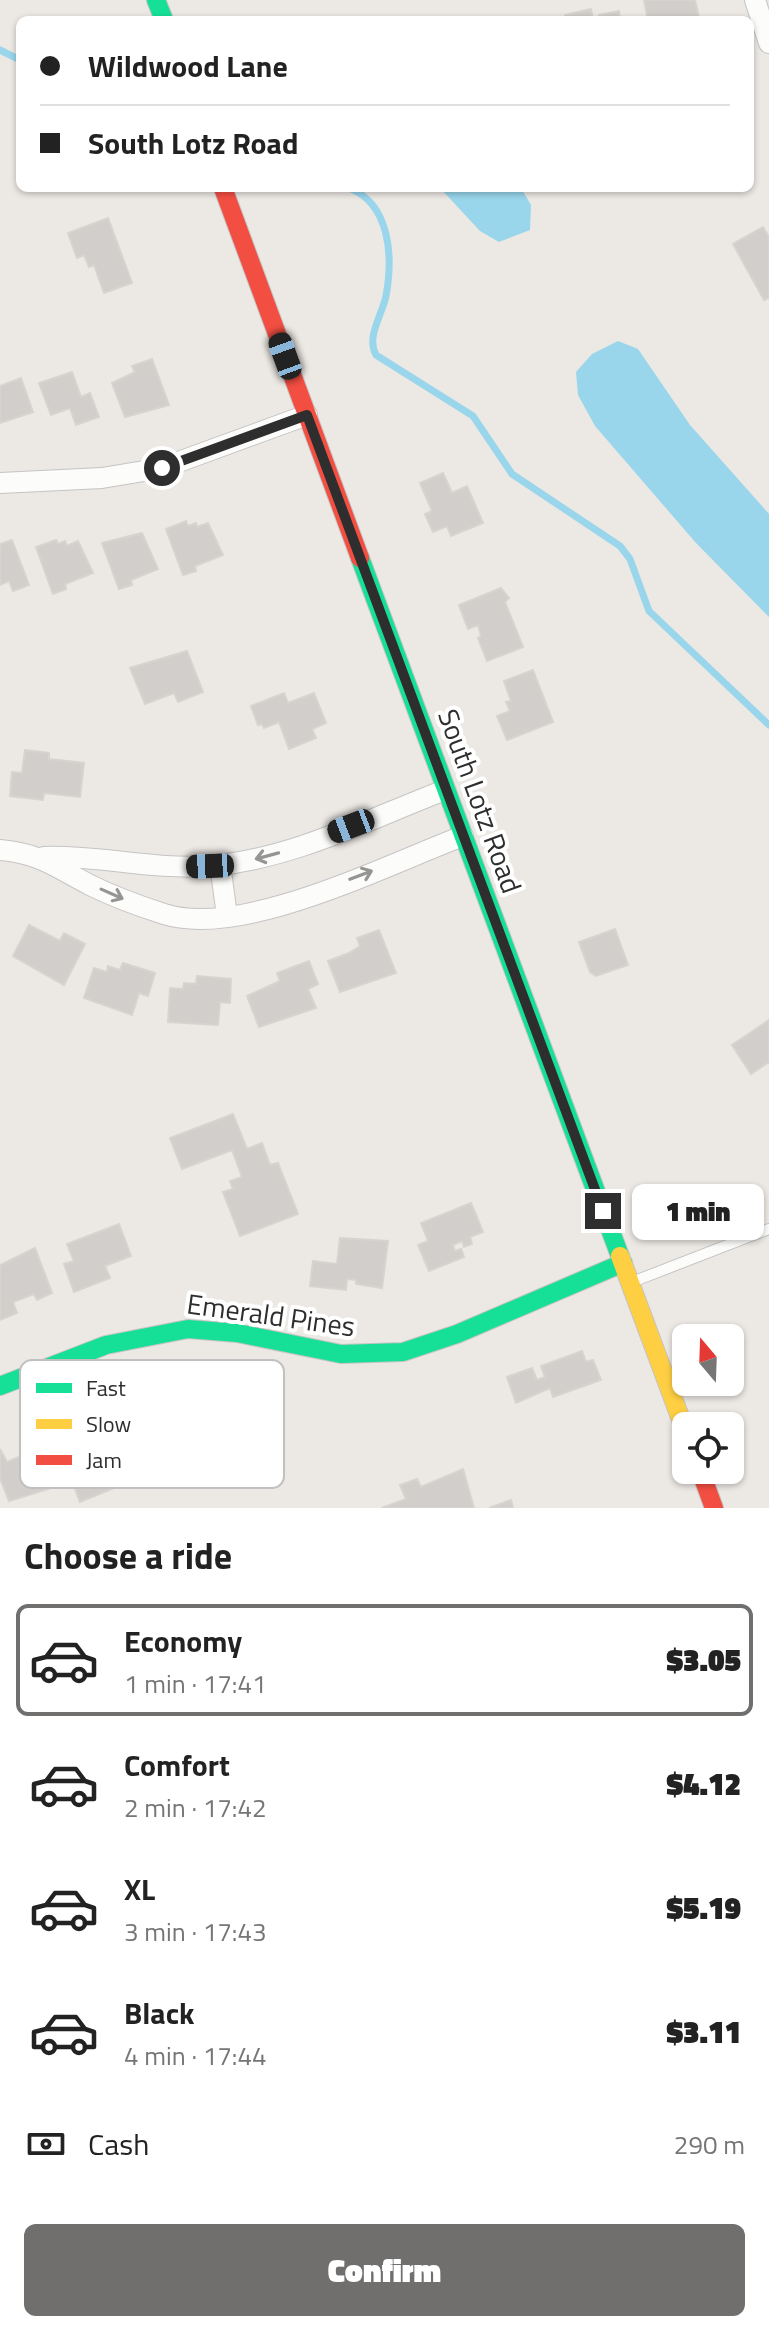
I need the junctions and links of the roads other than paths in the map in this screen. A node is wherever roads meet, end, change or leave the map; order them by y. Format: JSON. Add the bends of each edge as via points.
{"nodes":[{"id":1,"x":755,"y":0,"type":"edge"},
{"id":2,"x":769,"y":43,"type":"edge"},
{"id":3,"x":224,"y":192,"type":"edge"},
{"id":4,"x":307,"y":415,"type":"junction"},
{"id":5,"x":0,"y":483,"type":"edge"},
{"id":6,"x":445,"y":790,"type":"junction"},
{"id":7,"x":463,"y":836,"type":"junction"},
{"id":8,"x":0,"y":850,"type":"edge"},
{"id":9,"x":44,"y":857,"type":"junction"},
{"id":10,"x":220,"y":864,"type":"junction"},
{"id":11,"x":227,"y":916,"type":"junction"},
{"id":12,"x":769,"y":1229,"type":"edge"},
{"id":13,"x":623,"y":1263,"type":"junction"},
{"id":14,"x":630,"y":1282,"type":"junction"},
{"id":15,"x":68,"y":1360,"type":"edge"},
{"id":16,"x":20,"y":1378,"type":"edge"},
{"id":17,"x":0,"y":1386,"type":"edge"},
{"id":18,"x":678,"y":1412,"type":"edge"},
{"id":19,"x":705,"y":1484,"type":"edge"},
{"id":20,"x":714,"y":1508,"type":"edge"}],
"edges":[{"from":1,"to":2,"type":"street"},
{"from":3,"to":4,"type":"street","name":"South Lotz Road"},
{"from":4,"to":5,"type":"street","via":[[162,468],[102,478]]},
{"from":4,"to":6,"type":"street","name":"South Lotz Road"},
{"from":6,"to":7,"type":"street","name":"South Lotz Road"},
{"from":6,"to":10,"type":"street","one_way":true,"via":[[296,848]]},
{"from":11,"to":7,"type":"street","one_way":true,"via":[[282,906]]},
{"from":7,"to":13,"type":"street","name":"South Lotz Road"},
{"from":8,"to":9,"type":"street"},
{"from":9,"to":10,"type":"street","via":[[174,867]]},
{"from":9,"to":11,"type":"street","one_way":true,"via":[[90,885],[170,916]]},
{"from":10,"to":11,"type":"street"},
{"from":12,"to":14,"type":"lane"},
{"from":13,"to":14,"type":"street","name":"South Lotz Road"},
{"from":13,"to":15,"type":"street","name":"Emerald Pines","via":[[441,1341],[388,1354],[334,1355],[220,1331],[171,1330],[123,1339]]},
{"from":14,"to":18,"type":"street","name":"South Lotz Road"},
{"from":16,"to":17,"type":"street","name":"Emerald Pines"},
{"from":19,"to":20,"type":"street"}]}
